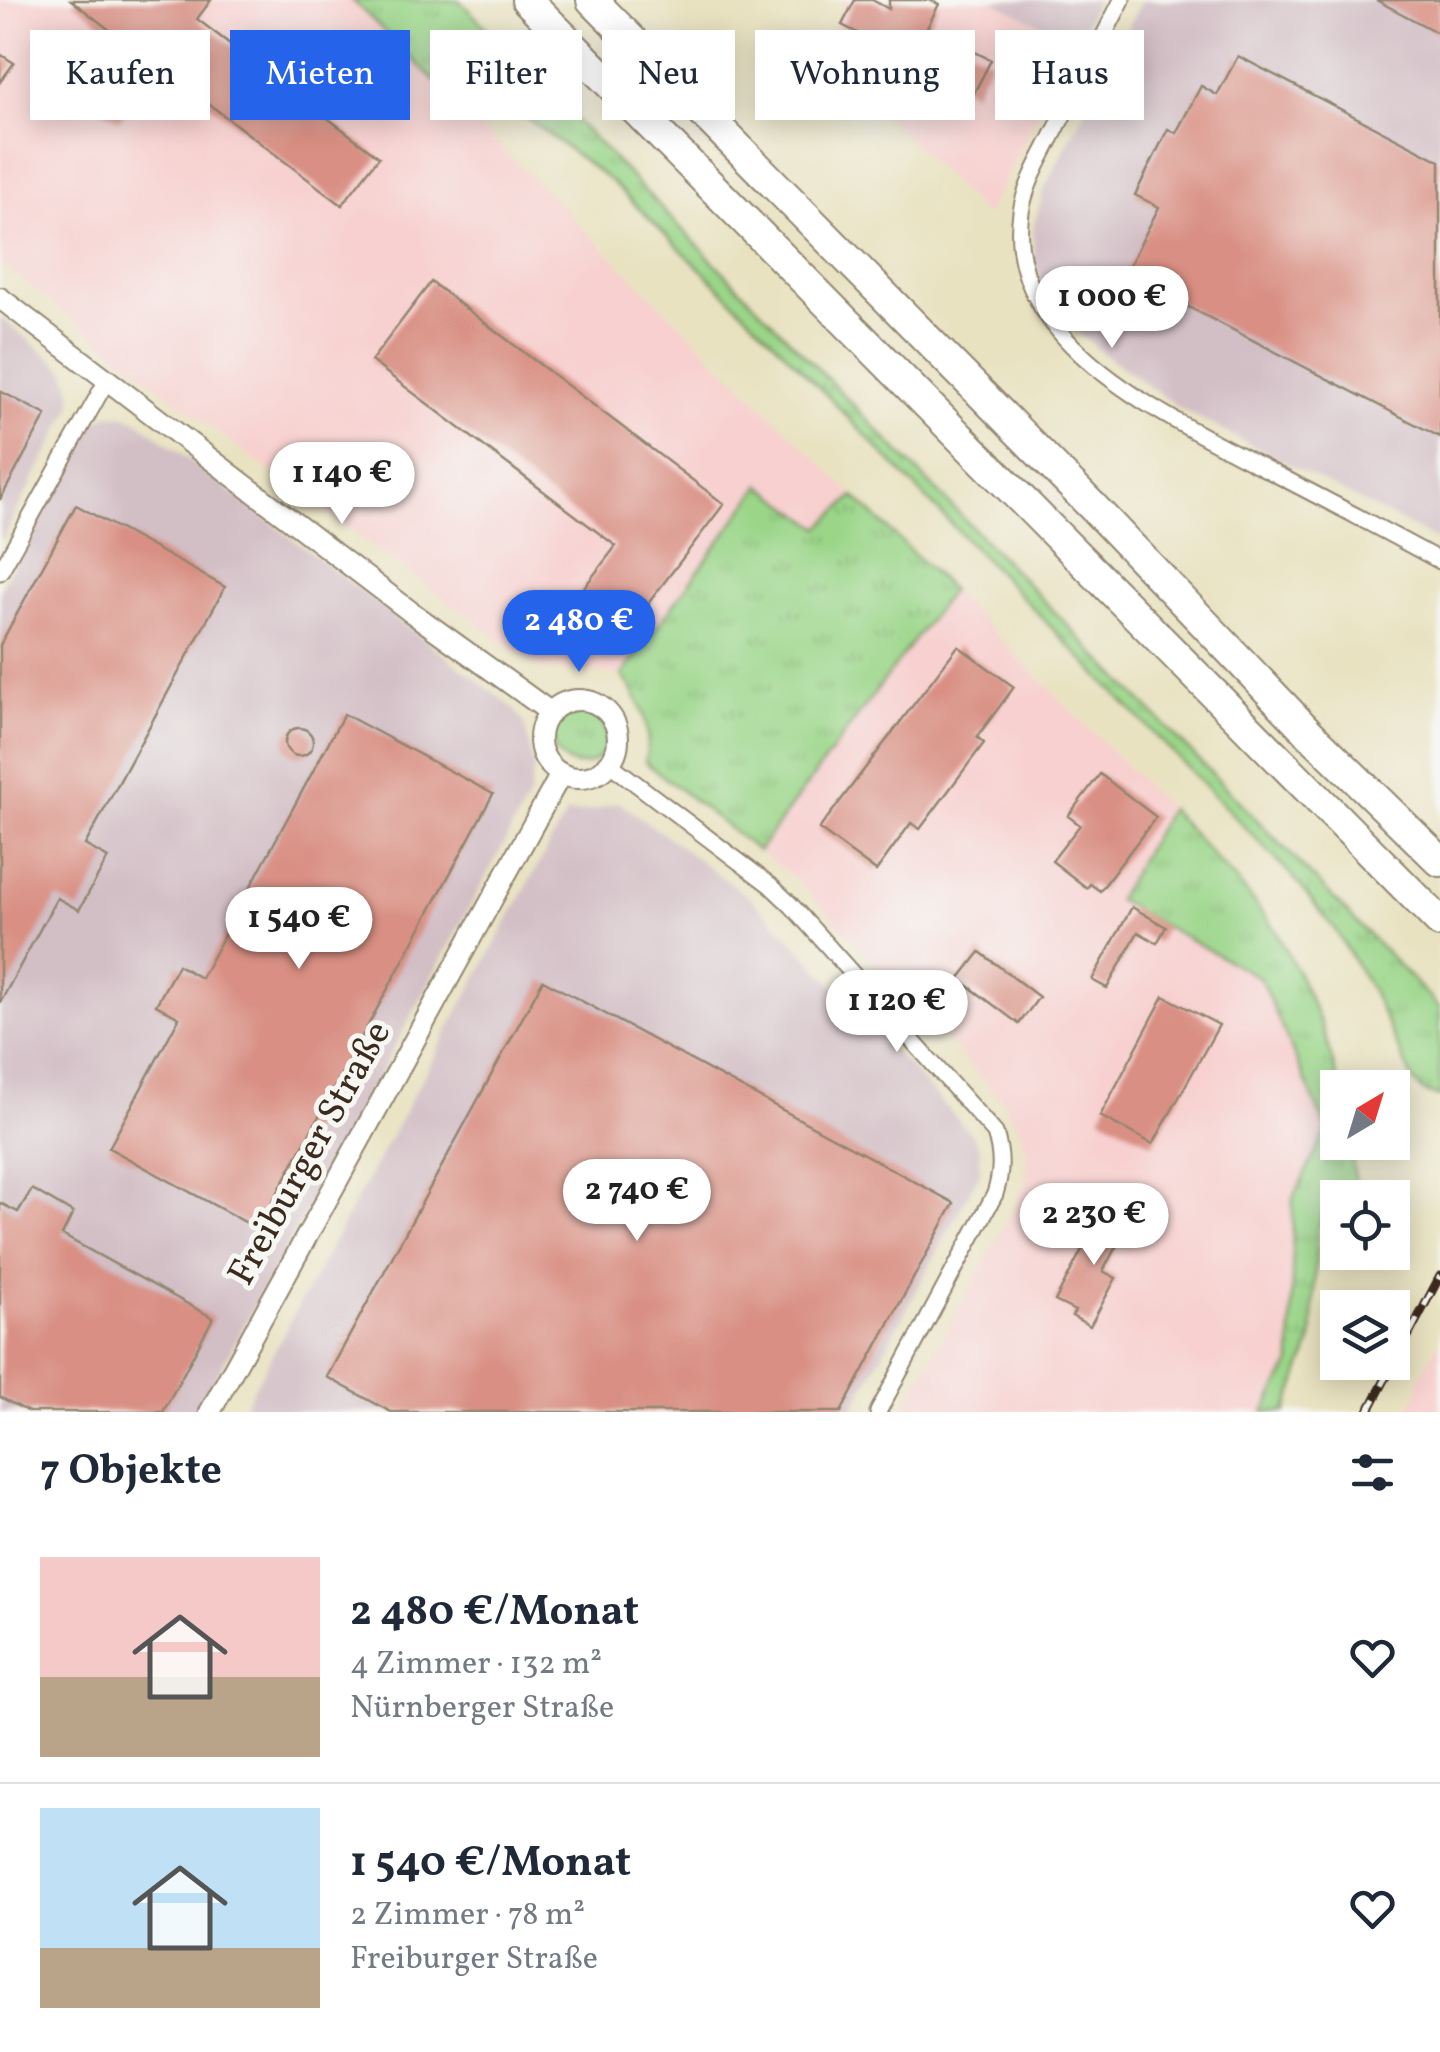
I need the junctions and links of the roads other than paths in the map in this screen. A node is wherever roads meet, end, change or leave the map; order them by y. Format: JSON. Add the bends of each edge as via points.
{"nodes":[{"id":1,"x":527,"y":0,"type":"edge"},
{"id":2,"x":592,"y":0,"type":"edge"},
{"id":3,"x":1122,"y":0,"type":"edge"},
{"id":4,"x":0,"y":298,"type":"edge"},
{"id":5,"x":108,"y":380,"type":"junction"},
{"id":6,"x":1440,"y":561,"type":"edge"},
{"id":7,"x":0,"y":572,"type":"edge"},
{"id":8,"x":550,"y":712,"type":"junction"},
{"id":9,"x":610,"y":764,"type":"junction"},
{"id":10,"x":562,"y":774,"type":"junction"},
{"id":11,"x":1440,"y":861,"type":"edge"},
{"id":12,"x":1440,"y":922,"type":"edge"},
{"id":13,"x":210,"y":1412,"type":"edge"},
{"id":14,"x":878,"y":1412,"type":"edge"}],
"edges":[{"from":1,"to":12,"type":"highway"},
{"from":2,"to":11,"type":"highway"},
{"from":3,"to":6,"type":"street","via":[[1022,206],[1023,263],[1036,300],[1066,340],[1120,386]]},
{"from":4,"to":5,"type":"street"},
{"from":5,"to":7,"type":"street"},
{"from":5,"to":8,"type":"street"},
{"from":8,"to":9,"type":"street","via":[[574,700],[600,705],[616,726]]},
{"from":8,"to":10,"type":"street","via":[[542,724],[541,750]]},
{"from":9,"to":10,"type":"street","via":[[590,777]]},
{"from":9,"to":14,"type":"street","via":[[790,904],[995,1133],[1002,1153],[996,1194]]},
{"from":10,"to":13,"type":"street","name":"Freiburger Straße"}]}
